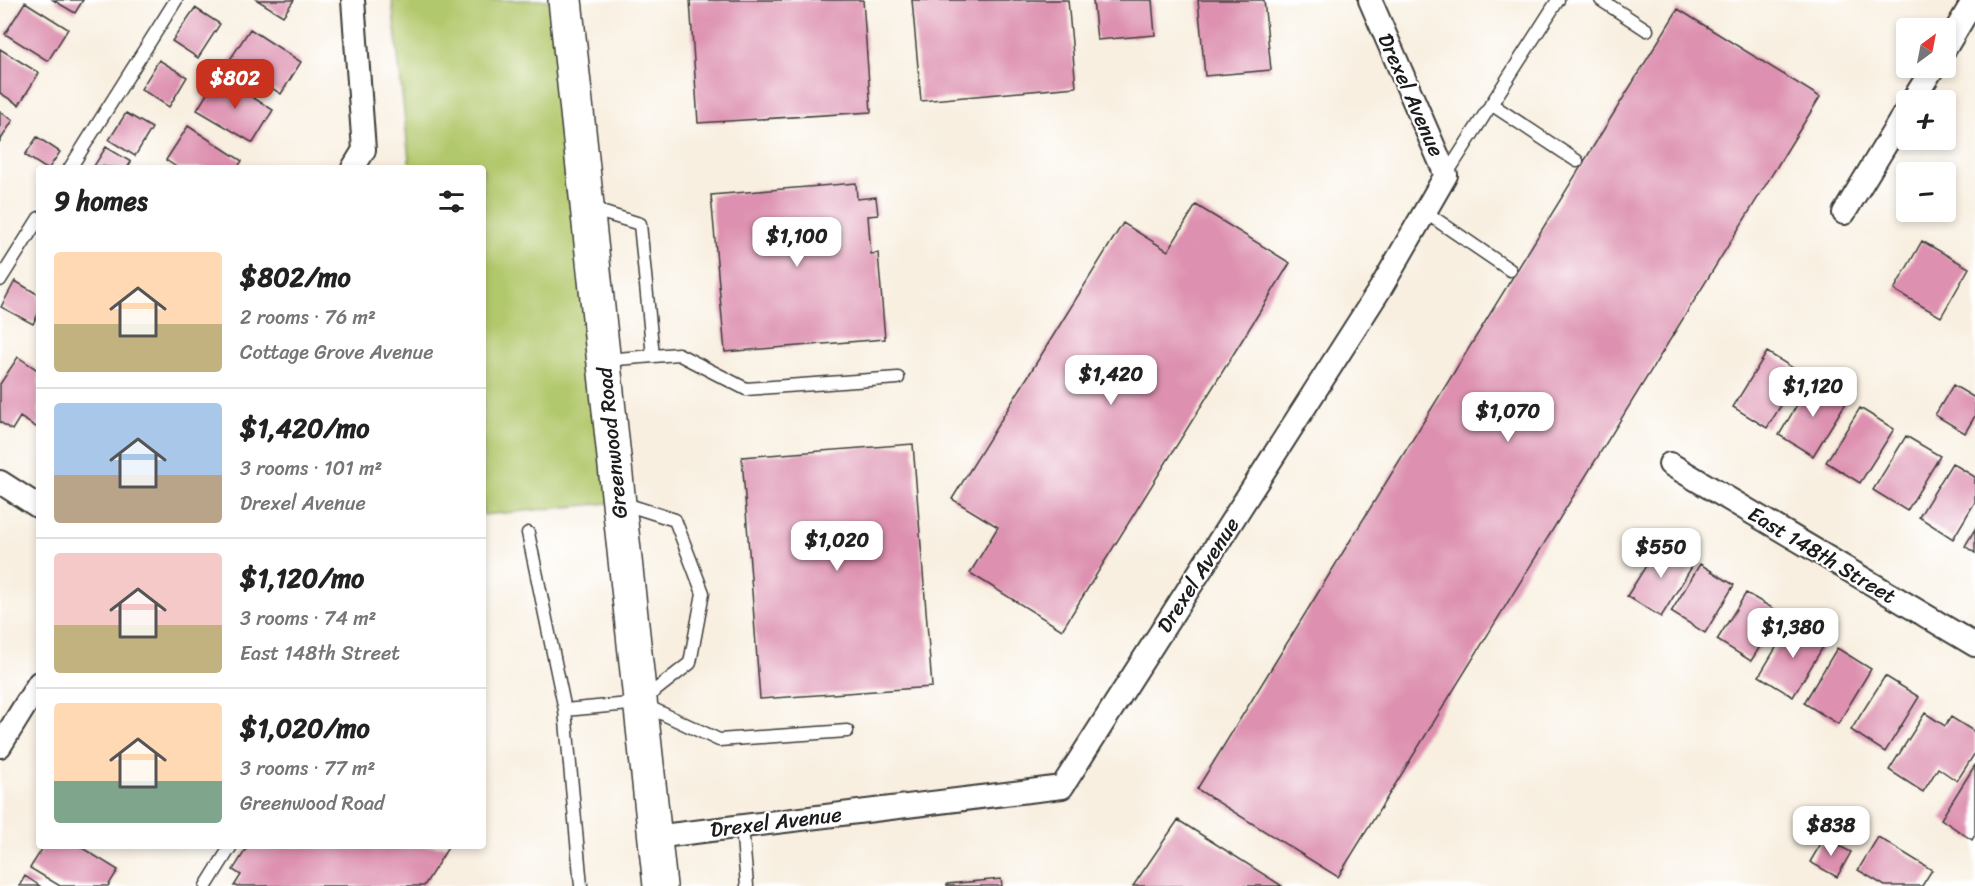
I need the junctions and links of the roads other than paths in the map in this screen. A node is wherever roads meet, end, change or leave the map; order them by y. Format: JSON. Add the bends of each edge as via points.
{"nodes":[{"id":1,"x":176,"y":0,"type":"edge"},
{"id":2,"x":352,"y":0,"type":"edge"},
{"id":3,"x":565,"y":0,"type":"edge"},
{"id":4,"x":1370,"y":0,"type":"edge"},
{"id":5,"x":1558,"y":0,"type":"edge"},
{"id":6,"x":1601,"y":0,"type":"edge"},
{"id":7,"x":1974,"y":0,"type":"edge"},
{"id":8,"x":1647,"y":30,"type":"dead end"},
{"id":9,"x":1956,"y":30,"type":"edge"},
{"id":10,"x":1491,"y":104,"type":"junction"},
{"id":11,"x":1896,"y":127,"type":"edge"},
{"id":12,"x":1577,"y":161,"type":"dead end"},
{"id":13,"x":72,"y":165,"type":"edge"},
{"id":14,"x":355,"y":165,"type":"edge"},
{"id":15,"x":1446,"y":175,"type":"junction"},
{"id":16,"x":587,"y":208,"type":"junction"},
{"id":17,"x":1425,"y":212,"type":"junction"},
{"id":18,"x":1844,"y":213,"type":"dead end"},
{"id":19,"x":36,"y":223,"type":"edge"},
{"id":20,"x":1510,"y":270,"type":"dead end"},
{"id":21,"x":0,"y":280,"type":"edge"},
{"id":22,"x":653,"y":356,"type":"junction"},
{"id":23,"x":603,"y":360,"type":"junction"},
{"id":24,"x":898,"y":378,"type":"dead end"},
{"id":25,"x":1670,"y":464,"type":"dead end"},
{"id":26,"x":0,"y":482,"type":"edge"},
{"id":27,"x":619,"y":502,"type":"junction"},
{"id":28,"x":36,"y":505,"type":"edge"},
{"id":29,"x":528,"y":533,"type":"dead end"},
{"id":30,"x":1975,"y":645,"type":"edge"},
{"id":31,"x":36,"y":691,"type":"edge"},
{"id":32,"x":640,"y":703,"type":"junction"},
{"id":33,"x":565,"y":710,"type":"junction"},
{"id":34,"x":847,"y":731,"type":"dead end"},
{"id":35,"x":0,"y":746,"type":"edge"},
{"id":36,"x":742,"y":826,"type":"junction"},
{"id":37,"x":654,"y":837,"type":"junction"},
{"id":38,"x":229,"y":849,"type":"edge"},
{"id":39,"x":206,"y":886,"type":"edge"},
{"id":40,"x":581,"y":886,"type":"edge"},
{"id":41,"x":660,"y":886,"type":"edge"},
{"id":42,"x":747,"y":886,"type":"edge"}],
"edges":[{"from":1,"to":13,"type":"lane"},
{"from":2,"to":14,"type":"street","via":[[364,150]]},
{"from":3,"to":16,"type":"street","name":"Greenwood Road"},
{"from":4,"to":15,"type":"street","name":"Drexel Avenue"},
{"from":5,"to":10,"type":"lane"},
{"from":6,"to":8,"type":"lane"},
{"from":7,"to":9,"type":"street"},
{"from":10,"to":12,"type":"lane"},
{"from":10,"to":15,"type":"lane"},
{"from":11,"to":18,"type":"street"},
{"from":15,"to":17,"type":"street","name":"Drexel Avenue"},
{"from":16,"to":22,"type":"lane","via":[[640,224]]},
{"from":16,"to":23,"type":"street","name":"Greenwood Road"},
{"from":17,"to":20,"type":"lane"},
{"from":17,"to":36,"type":"street","name":"Drexel Avenue","via":[[1376,297],[1062,787]]},
{"from":19,"to":21,"type":"lane"},
{"from":22,"to":23,"type":"lane"},
{"from":22,"to":24,"type":"lane","via":[[678,354],[746,389]]},
{"from":23,"to":27,"type":"street","name":"Greenwood Road"},
{"from":25,"to":30,"type":"street","name":"East 148th Street"},
{"from":26,"to":28,"type":"street"},
{"from":27,"to":32,"type":"street","name":"Greenwood Road"},
{"from":27,"to":32,"type":"lane","via":[[675,520],[703,593],[690,663]]},
{"from":29,"to":33,"type":"lane"},
{"from":31,"to":35,"type":"street"},
{"from":32,"to":33,"type":"lane"},
{"from":32,"to":34,"type":"lane","via":[[718,740]]},
{"from":32,"to":37,"type":"street","name":"Greenwood Road"},
{"from":33,"to":40,"type":"lane"},
{"from":36,"to":37,"type":"street","name":"Drexel Avenue"},
{"from":36,"to":42,"type":"lane"},
{"from":37,"to":41,"type":"street","name":"Greenwood Road"},
{"from":38,"to":39,"type":"lane"}]}
